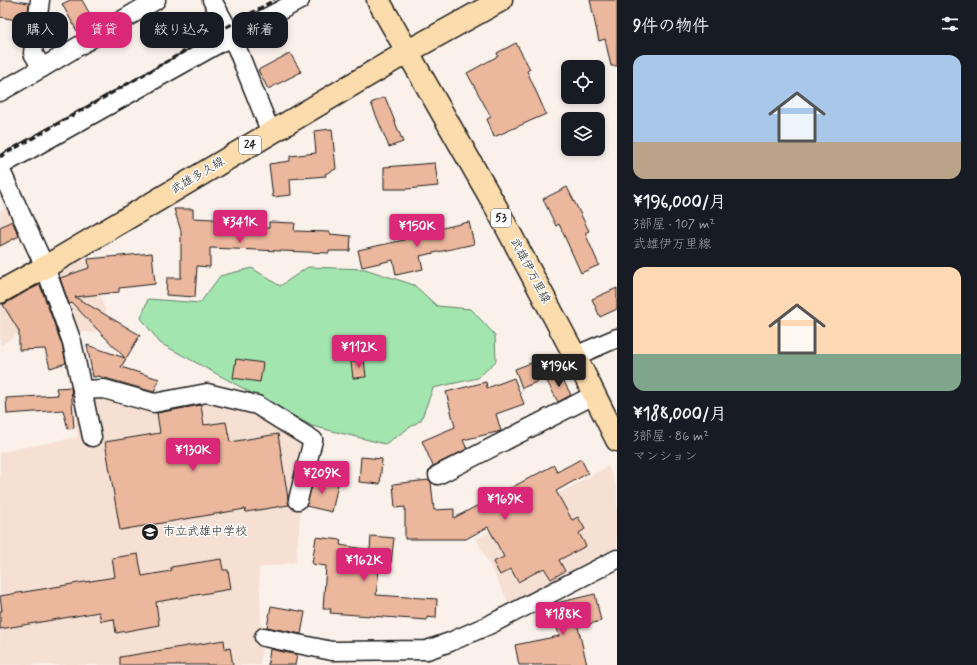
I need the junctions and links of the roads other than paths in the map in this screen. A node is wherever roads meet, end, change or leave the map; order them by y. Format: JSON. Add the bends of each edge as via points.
{"nodes":[{"id":1,"x":40,"y":0,"type":"edge"},
{"id":2,"x":156,"y":0,"type":"edge"},
{"id":3,"x":212,"y":0,"type":"edge"},
{"id":4,"x":300,"y":0,"type":"edge"},
{"id":5,"x":378,"y":0,"type":"edge"},
{"id":6,"x":501,"y":0,"type":"edge"},
{"id":7,"x":277,"y":12,"type":"edge"},
{"id":8,"x":232,"y":36,"type":"joint"},
{"id":9,"x":237,"y":48,"type":"edge"},
{"id":10,"x":406,"y":52,"type":"junction"},
{"id":11,"x":42,"y":68,"type":"junction"},
{"id":12,"x":0,"y":92,"type":"edge"},
{"id":13,"x":271,"y":133,"type":"junction"},
{"id":14,"x":0,"y":166,"type":"edge"},
{"id":15,"x":0,"y":169,"type":"edge"},
{"id":16,"x":45,"y":267,"type":"junction"},
{"id":17,"x":0,"y":292,"type":"edge"},
{"id":18,"x":617,"y":338,"type":"edge"},
{"id":19,"x":575,"y":356,"type":"junction"},
{"id":20,"x":82,"y":390,"type":"junction"},
{"id":21,"x":594,"y":395,"type":"junction"},
{"id":22,"x":92,"y":436,"type":"dead end"},
{"id":23,"x":617,"y":440,"type":"edge"},
{"id":24,"x":438,"y":475,"type":"dead end"},
{"id":25,"x":298,"y":500,"type":"dead end"},
{"id":26,"x":617,"y":559,"type":"edge"},
{"id":27,"x":264,"y":637,"type":"dead end"}],
"edges":[{"from":1,"to":11,"type":"street","via":[[33,53]]},
{"from":2,"to":11,"type":"street"},
{"from":3,"to":8,"type":"street"},
{"from":4,"to":7,"type":"street"},
{"from":5,"to":10,"type":"main road","name":"武雄伊万里線","number":"53"},
{"from":6,"to":10,"type":"main road","name":"武雄多久線","number":"24"},
{"from":8,"to":14,"type":"street"},
{"from":9,"to":13,"type":"street"},
{"from":10,"to":13,"type":"main road","name":"武雄多久線","number":"24"},
{"from":10,"to":19,"type":"main road","name":"武雄伊万里線","number":"53","via":[[488,194]]},
{"from":11,"to":12,"type":"street"},
{"from":13,"to":16,"type":"main road","name":"武雄多久線","number":"24"},
{"from":15,"to":16,"type":"street"},
{"from":16,"to":17,"type":"main road","name":"武雄多久線","number":"24"},
{"from":16,"to":20,"type":"street","via":[[72,342]]},
{"from":18,"to":19,"type":"street"},
{"from":19,"to":21,"type":"main road","name":"武雄伊万里線","number":"53"},
{"from":20,"to":22,"type":"street"},
{"from":20,"to":25,"type":"street","via":[[104,389],[154,403],[207,393],[257,405],[313,440]]},
{"from":21,"to":23,"type":"main road","name":"武雄伊万里線","number":"53"},
{"from":21,"to":24,"type":"street"},
{"from":26,"to":27,"type":"street","via":[[491,624],[427,650],[332,651]]}]}
